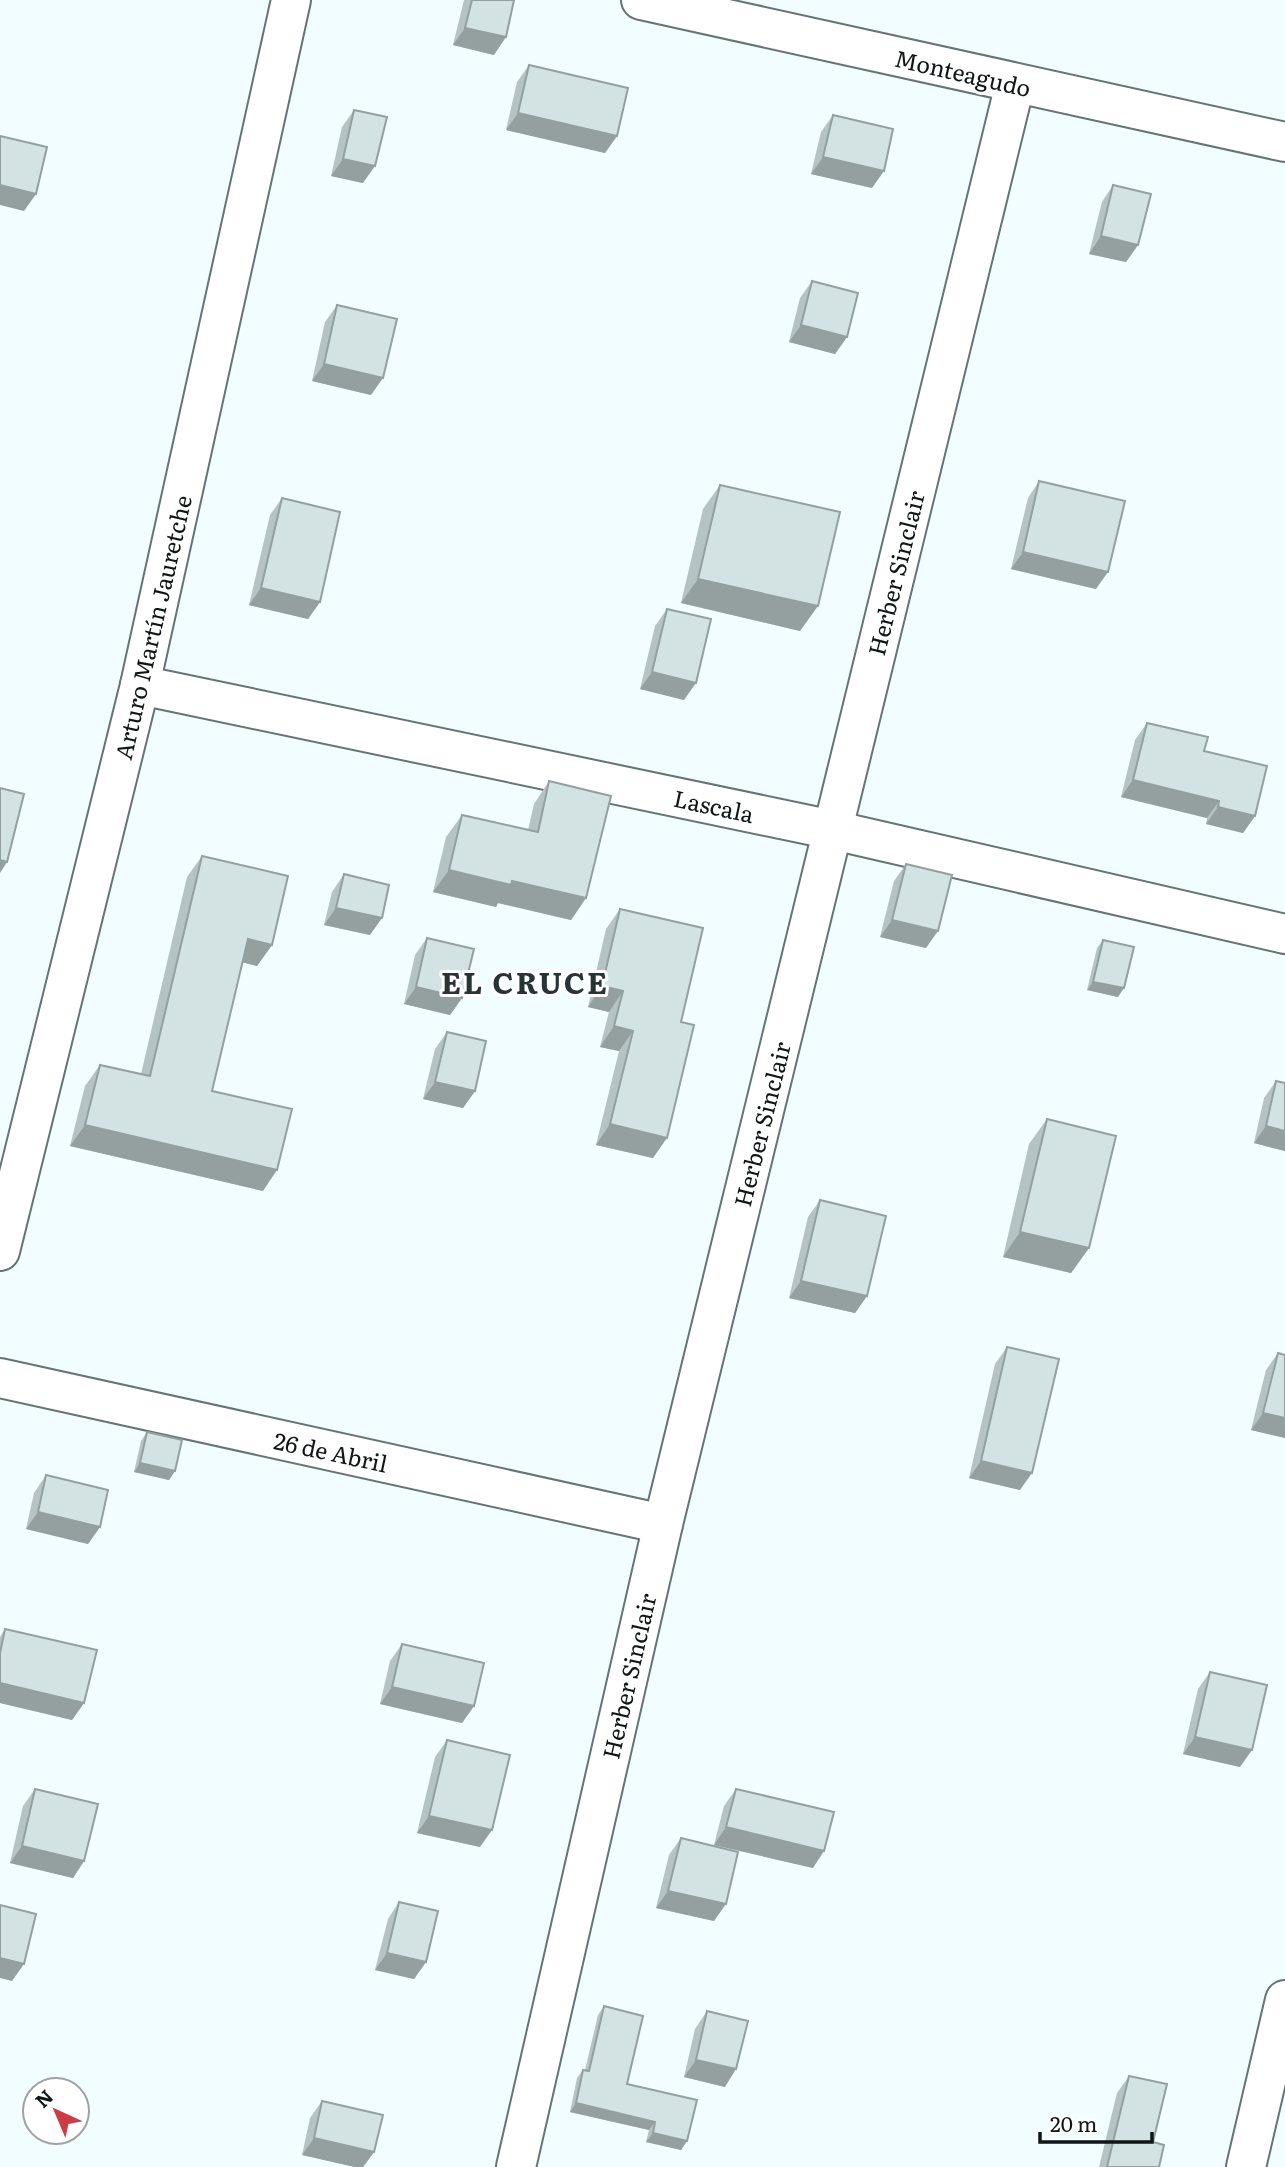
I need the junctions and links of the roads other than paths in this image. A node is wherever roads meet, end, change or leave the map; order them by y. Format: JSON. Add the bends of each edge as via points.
{"nodes":[{"id":1,"x":291,"y":0,"type":"edge"},
{"id":2,"x":641,"y":0,"type":"edge"},
{"id":3,"x":1015,"y":84,"type":"junction"},
{"id":4,"x":1285,"y":142,"type":"edge"},
{"id":5,"x":140,"y":685,"type":"junction"},
{"id":6,"x":833,"y":830,"type":"junction"},
{"id":7,"x":1285,"y":934,"type":"edge"},
{"id":8,"x":0,"y":1251,"type":"edge"},
{"id":9,"x":0,"y":1378,"type":"edge"},
{"id":10,"x":663,"y":1524,"type":"junction"},
{"id":11,"x":1285,"y":2000,"type":"edge"},
{"id":12,"x":516,"y":2167,"type":"edge"},
{"id":13,"x":1246,"y":2167,"type":"edge"}],
"edges":[{"from":1,"to":5,"type":"street","name":"Arturo Martín Jauretche"},
{"from":2,"to":3,"type":"street","name":"Monteagudo"},
{"from":3,"to":4,"type":"street","name":"Monteagudo"},
{"from":3,"to":6,"type":"street","name":"Herber Sinclair"},
{"from":5,"to":6,"type":"street","name":"Lascala"},
{"from":5,"to":8,"type":"street","name":"Arturo Martín Jauretche"},
{"from":6,"to":7,"type":"street","name":"Lascala"},
{"from":6,"to":10,"type":"street","name":"Herber Sinclair"},
{"from":9,"to":10,"type":"street","name":"26 de Abril"},
{"from":10,"to":12,"type":"street","name":"Herber Sinclair"},
{"from":11,"to":13,"type":"street"}]}
